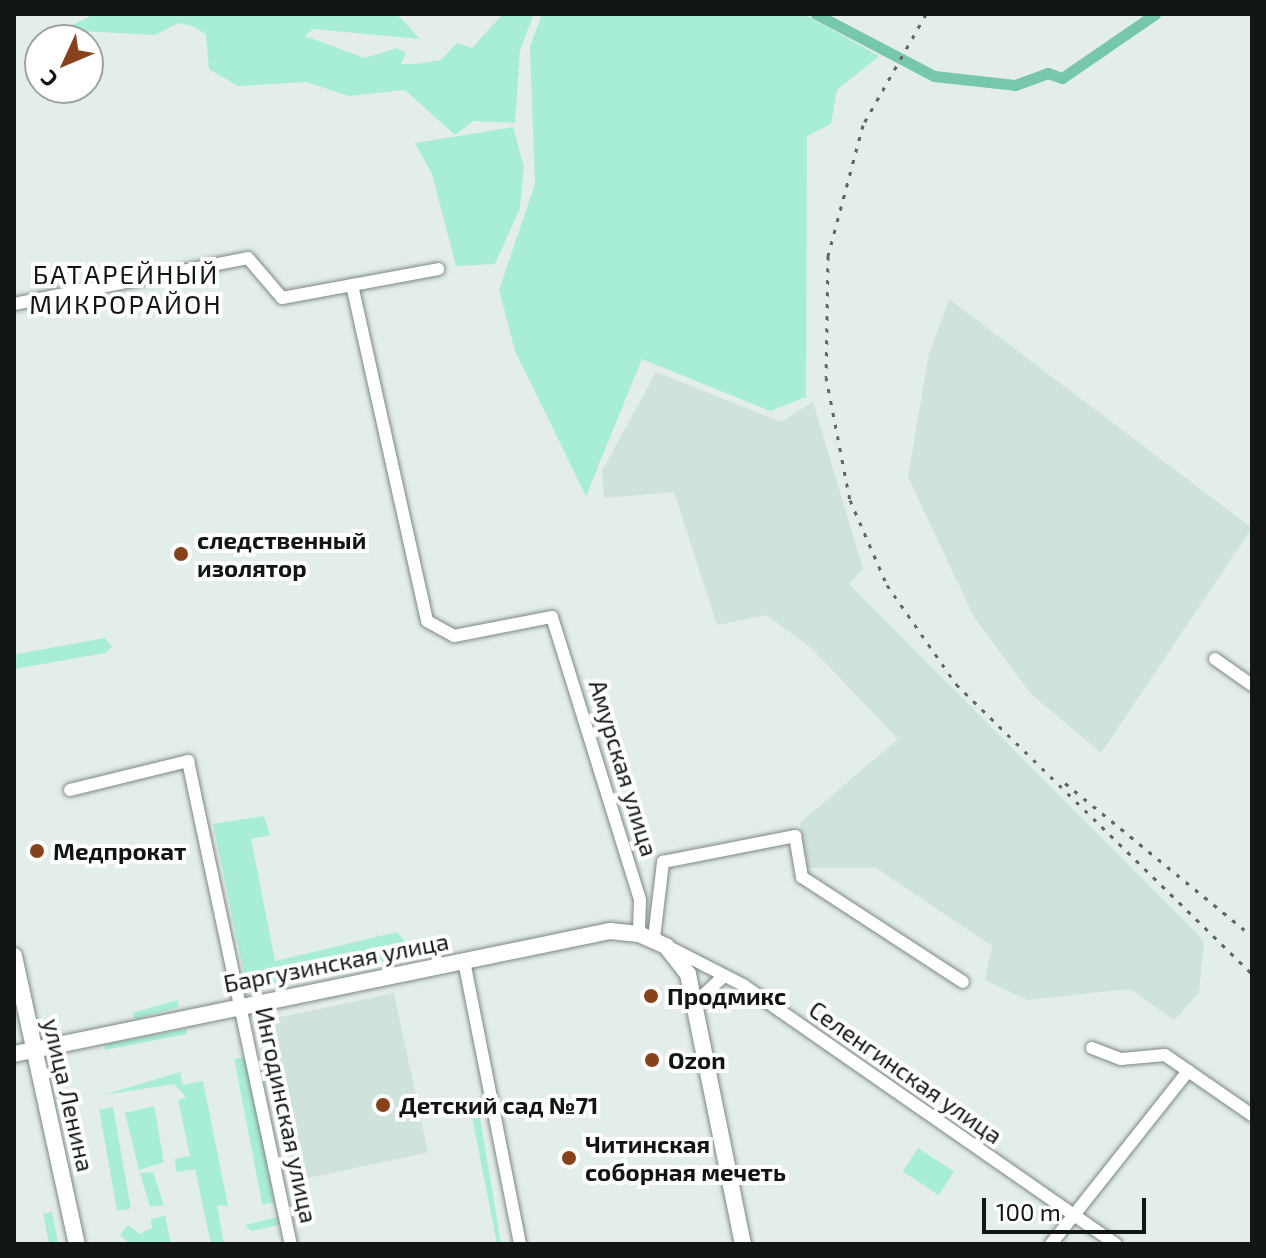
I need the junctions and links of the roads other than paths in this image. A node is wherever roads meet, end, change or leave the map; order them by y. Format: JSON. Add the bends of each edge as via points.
{"nodes":[{"id":1,"x":438,"y":269,"type":"dead end"},
{"id":2,"x":352,"y":285,"type":"junction"},
{"id":3,"x":14,"y":304,"type":"edge"},
{"id":4,"x":1215,"y":659,"type":"dead end"},
{"id":5,"x":1252,"y":685,"type":"edge"},
{"id":6,"x":70,"y":790,"type":"dead end"},
{"id":7,"x":653,"y":939,"type":"junction"},
{"id":8,"x":14,"y":956,"type":"edge"},
{"id":9,"x":464,"y":961,"type":"junction"},
{"id":10,"x":724,"y":976,"type":"junction"},
{"id":11,"x":963,"y":982,"type":"dead end"},
{"id":12,"x":695,"y":1003,"type":"junction"},
{"id":13,"x":243,"y":1006,"type":"junction"},
{"id":14,"x":1092,"y":1048,"type":"dead end"},
{"id":15,"x":35,"y":1049,"type":"junction"},
{"id":16,"x":14,"y":1054,"type":"edge"},
{"id":17,"x":1188,"y":1071,"type":"junction"},
{"id":18,"x":1252,"y":1115,"type":"edge"},
{"id":19,"x":1072,"y":1215,"type":"junction"},
{"id":20,"x":77,"y":1244,"type":"edge"},
{"id":21,"x":291,"y":1244,"type":"edge"},
{"id":22,"x":520,"y":1244,"type":"edge"},
{"id":23,"x":743,"y":1244,"type":"edge"},
{"id":24,"x":1051,"y":1244,"type":"edge"},
{"id":25,"x":1116,"y":1244,"type":"edge"}],
"edges":[{"from":1,"to":2,"type":"street"},
{"from":2,"to":3,"type":"street","via":[[282,298],[248,258]]},
{"from":2,"to":7,"type":"street","name":"Амурская улица","via":[[427,621],[454,636],[552,617]]},
{"from":4,"to":5,"type":"street"},
{"from":6,"to":13,"type":"street","name":"Ингодинская улица","via":[[188,761]]},
{"from":7,"to":9,"type":"main road","name":"Баргузинская улица","via":[[610,931]]},
{"from":7,"to":10,"type":"street","name":"Селенгинская улица"},
{"from":7,"to":11,"type":"street","via":[[663,862],[795,836],[802,877]]},
{"from":7,"to":12,"type":"main road","via":[[688,974]]},
{"from":8,"to":15,"type":"main road","name":"улица Ленина"},
{"from":9,"to":13,"type":"main road","name":"Баргузинская улица"},
{"from":9,"to":22,"type":"street"},
{"from":10,"to":12,"type":"street"},
{"from":10,"to":19,"type":"street","name":"Селенгинская улица"},
{"from":12,"to":23,"type":"main road"},
{"from":13,"to":15,"type":"main road","name":"Баргузинская улица"},
{"from":13,"to":21,"type":"street","name":"Ингодинская улица"},
{"from":14,"to":17,"type":"street","via":[[1121,1059],[1165,1055]]},
{"from":15,"to":16,"type":"main road","name":"Баргузинская улица"},
{"from":15,"to":20,"type":"main road","name":"улица Ленина"},
{"from":17,"to":18,"type":"street"},
{"from":17,"to":19,"type":"street"},
{"from":19,"to":24,"type":"street"},
{"from":19,"to":25,"type":"street","name":"Селенгинская улица"}]}
